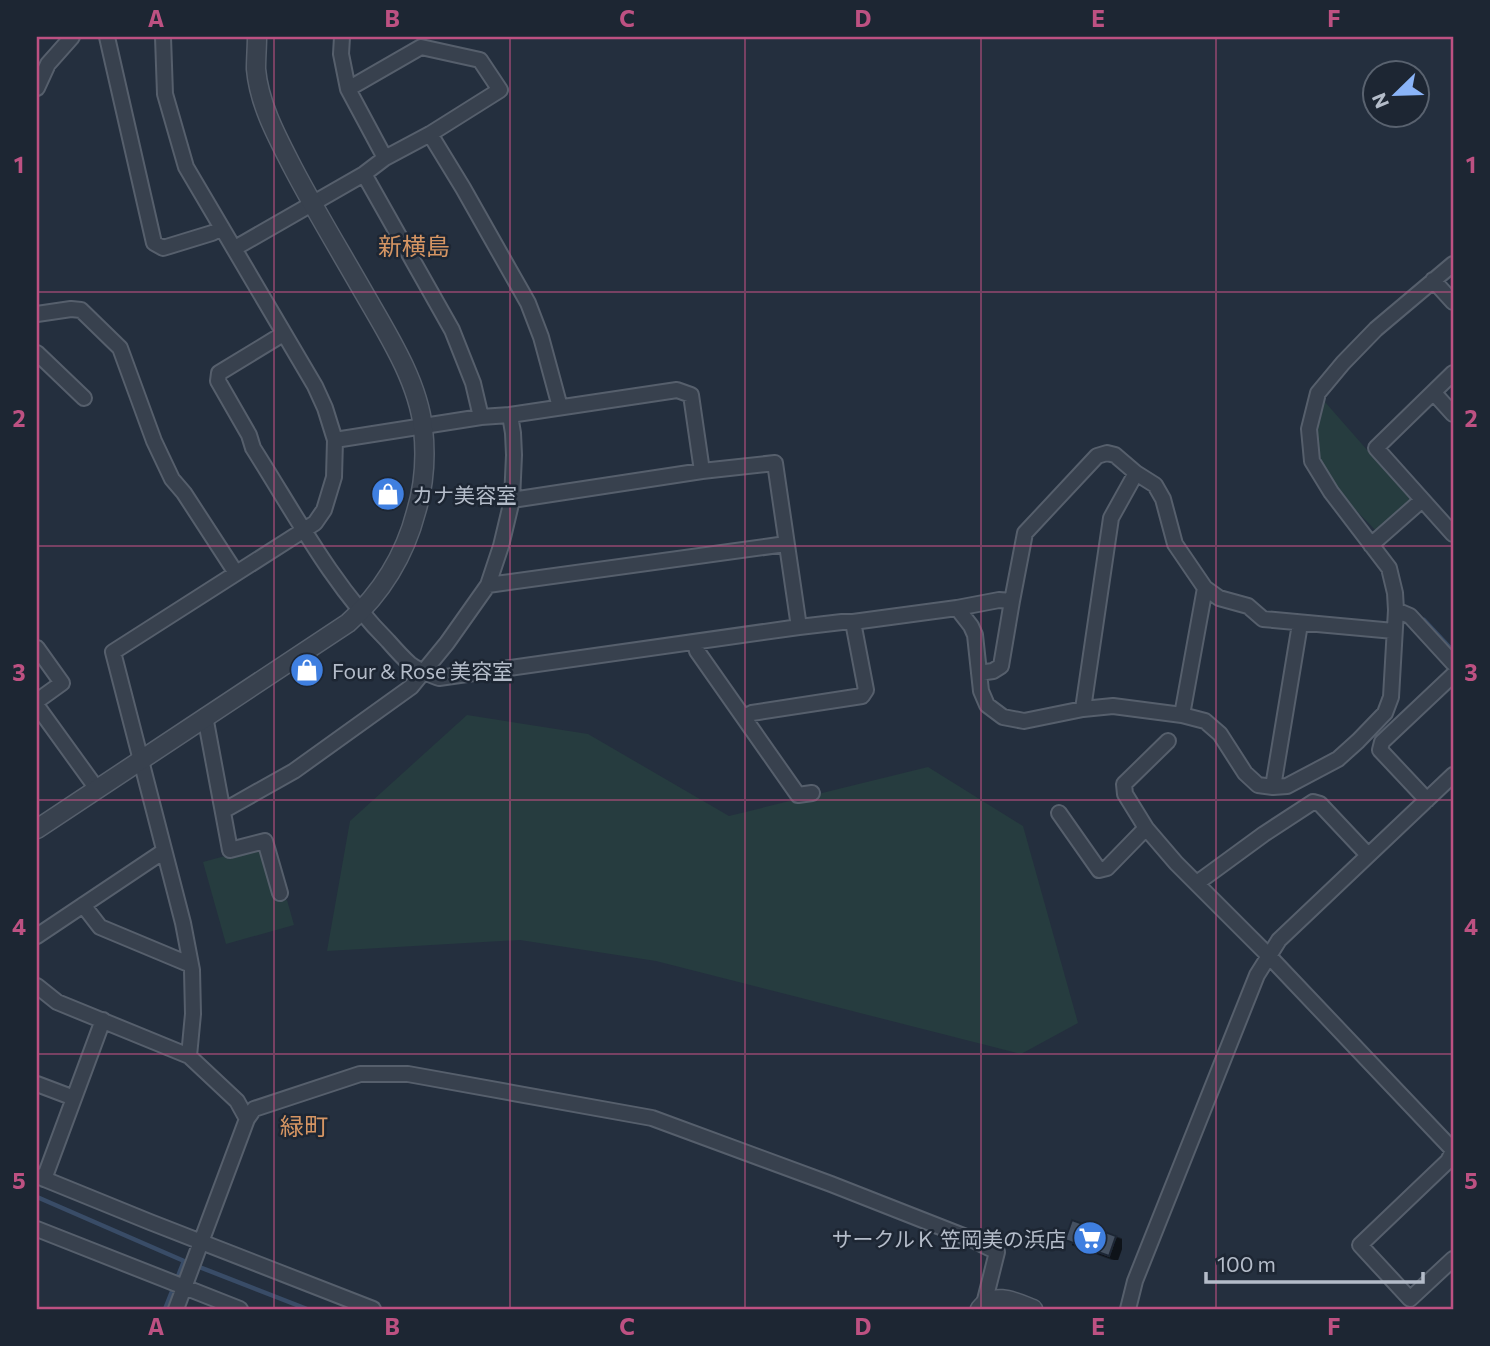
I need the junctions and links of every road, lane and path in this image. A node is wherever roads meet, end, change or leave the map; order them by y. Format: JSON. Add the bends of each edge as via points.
{"nodes":[{"id":1,"x":72,"y":37,"type":"edge"},
{"id":2,"x":107,"y":37,"type":"edge"},
{"id":3,"x":163,"y":37,"type":"edge"},
{"id":4,"x":257,"y":37,"type":"edge"},
{"id":5,"x":342,"y":37,"type":"edge"},
{"id":6,"x":37,"y":88,"type":"edge"},
{"id":7,"x":348,"y":89,"type":"junction"},
{"id":8,"x":430,"y":134,"type":"junction"},
{"id":9,"x":385,"y":158,"type":"junction"},
{"id":10,"x":364,"y":174,"type":"junction"},
{"id":11,"x":312,"y":203,"type":"junction"},
{"id":12,"x":222,"y":228,"type":"junction"},
{"id":13,"x":234,"y":248,"type":"junction"},
{"id":14,"x":1453,"y":264,"type":"edge"},
{"id":15,"x":1433,"y":280,"type":"junction"},
{"id":16,"x":1453,"y":302,"type":"edge"},
{"id":17,"x":37,"y":314,"type":"edge"},
{"id":18,"x":283,"y":334,"type":"junction"},
{"id":19,"x":37,"y":354,"type":"edge"},
{"id":20,"x":1453,"y":373,"type":"edge"},
{"id":21,"x":1434,"y":393,"type":"junction"},
{"id":22,"x":84,"y":398,"type":"dead end"},
{"id":23,"x":560,"y":407,"type":"junction"},
{"id":24,"x":1453,"y":414,"type":"edge"},
{"id":25,"x":510,"y":415,"type":"junction"},
{"id":26,"x":481,"y":417,"type":"junction"},
{"id":27,"x":423,"y":427,"type":"junction"},
{"id":28,"x":335,"y":439,"type":"junction"},
{"id":29,"x":702,"y":471,"type":"junction"},
{"id":30,"x":1136,"y":473,"type":"junction"},
{"id":31,"x":512,"y":500,"type":"junction"},
{"id":32,"x":1422,"y":500,"type":"junction"},
{"id":33,"x":303,"y":529,"type":"junction"},
{"id":34,"x":1453,"y":534,"type":"edge"},
{"id":35,"x":786,"y":544,"type":"junction"},
{"id":36,"x":1371,"y":545,"type":"junction"},
{"id":37,"x":236,"y":573,"type":"junction"},
{"id":38,"x":488,"y":585,"type":"junction"},
{"id":39,"x":1205,"y":588,"type":"junction"},
{"id":40,"x":1012,"y":601,"type":"junction"},
{"id":41,"x":957,"y":608,"type":"junction"},
{"id":42,"x":1396,"y":610,"type":"junction"},
{"id":43,"x":360,"y":612,"type":"junction"},
{"id":44,"x":853,"y":622,"type":"junction"},
{"id":45,"x":1300,"y":624,"type":"junction"},
{"id":46,"x":799,"y":626,"type":"junction"},
{"id":47,"x":1394,"y":631,"type":"junction"},
{"id":48,"x":695,"y":642,"type":"junction"},
{"id":49,"x":37,"y":648,"type":"edge"},
{"id":50,"x":1453,"y":663,"type":"edge"},
{"id":51,"x":423,"y":672,"type":"junction"},
{"id":52,"x":979,"y":673,"type":"junction"},
{"id":53,"x":1453,"y":675,"type":"edge"},
{"id":54,"x":37,"y":704,"type":"edge"},
{"id":55,"x":1083,"y":709,"type":"junction"},
{"id":56,"x":1182,"y":715,"type":"junction"},
{"id":57,"x":205,"y":716,"type":"junction"},
{"id":58,"x":744,"y":717,"type":"junction"},
{"id":59,"x":1168,"y":741,"type":"dead end"},
{"id":60,"x":141,"y":760,"type":"junction"},
{"id":61,"x":1453,"y":775,"type":"edge"},
{"id":62,"x":1273,"y":787,"type":"junction"},
{"id":63,"x":97,"y":789,"type":"junction"},
{"id":64,"x":812,"y":793,"type":"dead end"},
{"id":65,"x":1427,"y":800,"type":"junction"},
{"id":66,"x":223,"y":811,"type":"junction"},
{"id":67,"x":1059,"y":813,"type":"dead end"},
{"id":68,"x":1146,"y":828,"type":"junction"},
{"id":69,"x":37,"y":829,"type":"edge"},
{"id":70,"x":164,"y":851,"type":"junction"},
{"id":71,"x":1368,"y":855,"type":"junction"},
{"id":72,"x":1197,"y":883,"type":"junction"},
{"id":73,"x":280,"y":893,"type":"dead end"},
{"id":74,"x":83,"y":905,"type":"junction"},
{"id":75,"x":37,"y":936,"type":"edge"},
{"id":76,"x":1268,"y":955,"type":"junction"},
{"id":77,"x":191,"y":965,"type":"junction"},
{"id":78,"x":37,"y":986,"type":"edge"},
{"id":79,"x":103,"y":1020,"type":"junction"},
{"id":80,"x":189,"y":1056,"type":"junction"},
{"id":81,"x":37,"y":1084,"type":"edge"},
{"id":82,"x":74,"y":1098,"type":"junction"},
{"id":83,"x":247,"y":1119,"type":"junction"},
{"id":84,"x":1453,"y":1150,"type":"edge"},
{"id":85,"x":40,"y":1177,"type":"edge"},
{"id":86,"x":37,"y":1228,"type":"edge"},
{"id":87,"x":200,"y":1246,"type":"junction"},
{"id":88,"x":1453,"y":1259,"type":"edge"},
{"id":89,"x":181,"y":1283,"type":"junction"},
{"id":90,"x":982,"y":1307,"type":"edge"},
{"id":91,"x":176,"y":1309,"type":"edge"},
{"id":92,"x":240,"y":1309,"type":"edge"},
{"id":93,"x":373,"y":1309,"type":"edge"},
{"id":94,"x":1033,"y":1309,"type":"edge"},
{"id":95,"x":1128,"y":1309,"type":"edge"}],
"edges":[{"from":1,"to":6,"type":"street","via":[[48,64]]},
{"from":2,"to":12,"type":"street","via":[[154,243],[163,248]]},
{"from":3,"to":12,"type":"street","via":[[165,94],[178,142],[186,167]]},
{"from":4,"to":11,"type":"street","via":[[256,69],[264,105]]},
{"from":5,"to":7,"type":"street"},
{"from":7,"to":8,"type":"street","via":[[421,47],[480,60],[500,90]]},
{"from":7,"to":9,"type":"street"},
{"from":8,"to":9,"type":"street"},
{"from":8,"to":23,"type":"street","via":[[528,303]]},
{"from":9,"to":10,"type":"street"},
{"from":10,"to":11,"type":"street"},
{"from":10,"to":26,"type":"street","via":[[452,330]]},
{"from":11,"to":13,"type":"street"},
{"from":11,"to":27,"type":"street","via":[[405,369]]},
{"from":12,"to":13,"type":"street"},
{"from":13,"to":18,"type":"street"},
{"from":14,"to":15,"type":"street"},
{"from":15,"to":16,"type":"street"},
{"from":15,"to":36,"type":"street","via":[[1376,329],[1326,383],[1318,393],[1309,429],[1312,461]]},
{"from":17,"to":37,"type":"street","via":[[81,310],[120,348],[172,479]]},
{"from":18,"to":28,"type":"street","via":[[315,386]]},
{"from":18,"to":33,"type":"street","via":[[219,373],[218,381]]},
{"from":19,"to":22,"type":"street"},
{"from":20,"to":21,"type":"street"},
{"from":21,"to":24,"type":"street"},
{"from":21,"to":32,"type":"street","via":[[1376,448]]},
{"from":23,"to":25,"type":"street"},
{"from":23,"to":29,"type":"street","via":[[677,390],[691,395]]},
{"from":25,"to":26,"type":"street"},
{"from":25,"to":31,"type":"street"},
{"from":26,"to":27,"type":"street"},
{"from":27,"to":28,"type":"street"},
{"from":27,"to":43,"type":"street","via":[[421,496],[411,533],[395,566]]},
{"from":28,"to":33,"type":"street","via":[[334,477],[324,510],[315,523]]},
{"from":29,"to":31,"type":"street"},
{"from":29,"to":35,"type":"street","via":[[775,463]]},
{"from":30,"to":39,"type":"street","via":[[1155,485],[1175,544]]},
{"from":30,"to":40,"type":"street","via":[[1115,455],[1097,456],[1026,533]]},
{"from":30,"to":55,"type":"street","via":[[1111,518]]},
{"from":31,"to":38,"type":"street"},
{"from":32,"to":34,"type":"street"},
{"from":32,"to":36,"type":"street"},
{"from":33,"to":37,"type":"street"},
{"from":33,"to":43,"type":"street"},
{"from":35,"to":38,"type":"street"},
{"from":35,"to":46,"type":"street"},
{"from":36,"to":42,"type":"street","via":[[1388,568]]},
{"from":37,"to":60,"type":"street","via":[[113,652]]},
{"from":38,"to":51,"type":"street"},
{"from":39,"to":45,"type":"street","via":[[1219,598],[1248,606],[1263,619]]},
{"from":39,"to":56,"type":"street"},
{"from":40,"to":41,"type":"street"},
{"from":40,"to":52,"type":"street","via":[[1001,666]]},
{"from":41,"to":44,"type":"street"},
{"from":41,"to":52,"type":"street","via":[[975,635]]},
{"from":42,"to":47,"type":"street"},
{"from":42,"to":50,"type":"street","via":[[1410,616]]},
{"from":43,"to":51,"type":"street"},
{"from":43,"to":57,"type":"street"},
{"from":44,"to":46,"type":"street"},
{"from":44,"to":58,"type":"street","via":[[866,690],[862,696]]},
{"from":45,"to":47,"type":"street"},
{"from":45,"to":62,"type":"street"},
{"from":46,"to":48,"type":"street"},
{"from":47,"to":62,"type":"street","via":[[1391,697],[1385,713],[1338,759],[1287,786]]},
{"from":48,"to":51,"type":"street","via":[[439,678]]},
{"from":48,"to":58,"type":"street"},
{"from":49,"to":54,"type":"street","via":[[62,683]]},
{"from":51,"to":66,"type":"street","via":[[411,687],[294,771]]},
{"from":52,"to":55,"type":"street","via":[[987,705],[1003,717],[1024,721]]},
{"from":53,"to":65,"type":"street","via":[[1382,742],[1380,750]]},
{"from":54,"to":63,"type":"street"},
{"from":55,"to":56,"type":"street","via":[[1113,706]]},
{"from":56,"to":62,"type":"street","via":[[1205,721],[1220,734],[1245,773],[1258,785]]},
{"from":57,"to":60,"type":"street"},
{"from":57,"to":66,"type":"street"},
{"from":58,"to":64,"type":"street","via":[[798,795]]},
{"from":59,"to":68,"type":"street","via":[[1124,785]]},
{"from":60,"to":63,"type":"street"},
{"from":60,"to":70,"type":"street"},
{"from":61,"to":65,"type":"street"},
{"from":63,"to":69,"type":"street"},
{"from":65,"to":71,"type":"street"},
{"from":66,"to":73,"type":"street","via":[[230,850],[265,841]]},
{"from":67,"to":68,"type":"street","via":[[1098,870],[1107,869]]},
{"from":68,"to":72,"type":"street"},
{"from":70,"to":74,"type":"street"},
{"from":70,"to":77,"type":"street"},
{"from":71,"to":72,"type":"street","via":[[1321,804],[1312,802]]},
{"from":71,"to":76,"type":"street"},
{"from":72,"to":76,"type":"street"},
{"from":74,"to":75,"type":"street"},
{"from":74,"to":77,"type":"street","via":[[100,927]]},
{"from":76,"to":84,"type":"street"},
{"from":76,"to":95,"type":"street","via":[[1135,1281]]},
{"from":77,"to":80,"type":"street"},
{"from":78,"to":79,"type":"street","via":[[57,1002]]},
{"from":79,"to":80,"type":"street"},
{"from":79,"to":82,"type":"street"},
{"from":80,"to":83,"type":"street","via":[[237,1101]]},
{"from":81,"to":82,"type":"street"},
{"from":82,"to":85,"type":"street"},
{"from":83,"to":87,"type":"street"},
{"from":83,"to":90,"type":"street","via":[[254,1109],[360,1074],[408,1074],[652,1118],[997,1252]]},
{"from":84,"to":88,"type":"street","via":[[1448,1161],[1360,1245],[1410,1299]]},
{"from":85,"to":87,"type":"street"},
{"from":86,"to":89,"type":"street"},
{"from":87,"to":89,"type":"street"},
{"from":87,"to":93,"type":"street"},
{"from":89,"to":91,"type":"street"},
{"from":89,"to":92,"type":"street"},
{"from":90,"to":94,"type":"street","via":[[994,1299]]}]}
